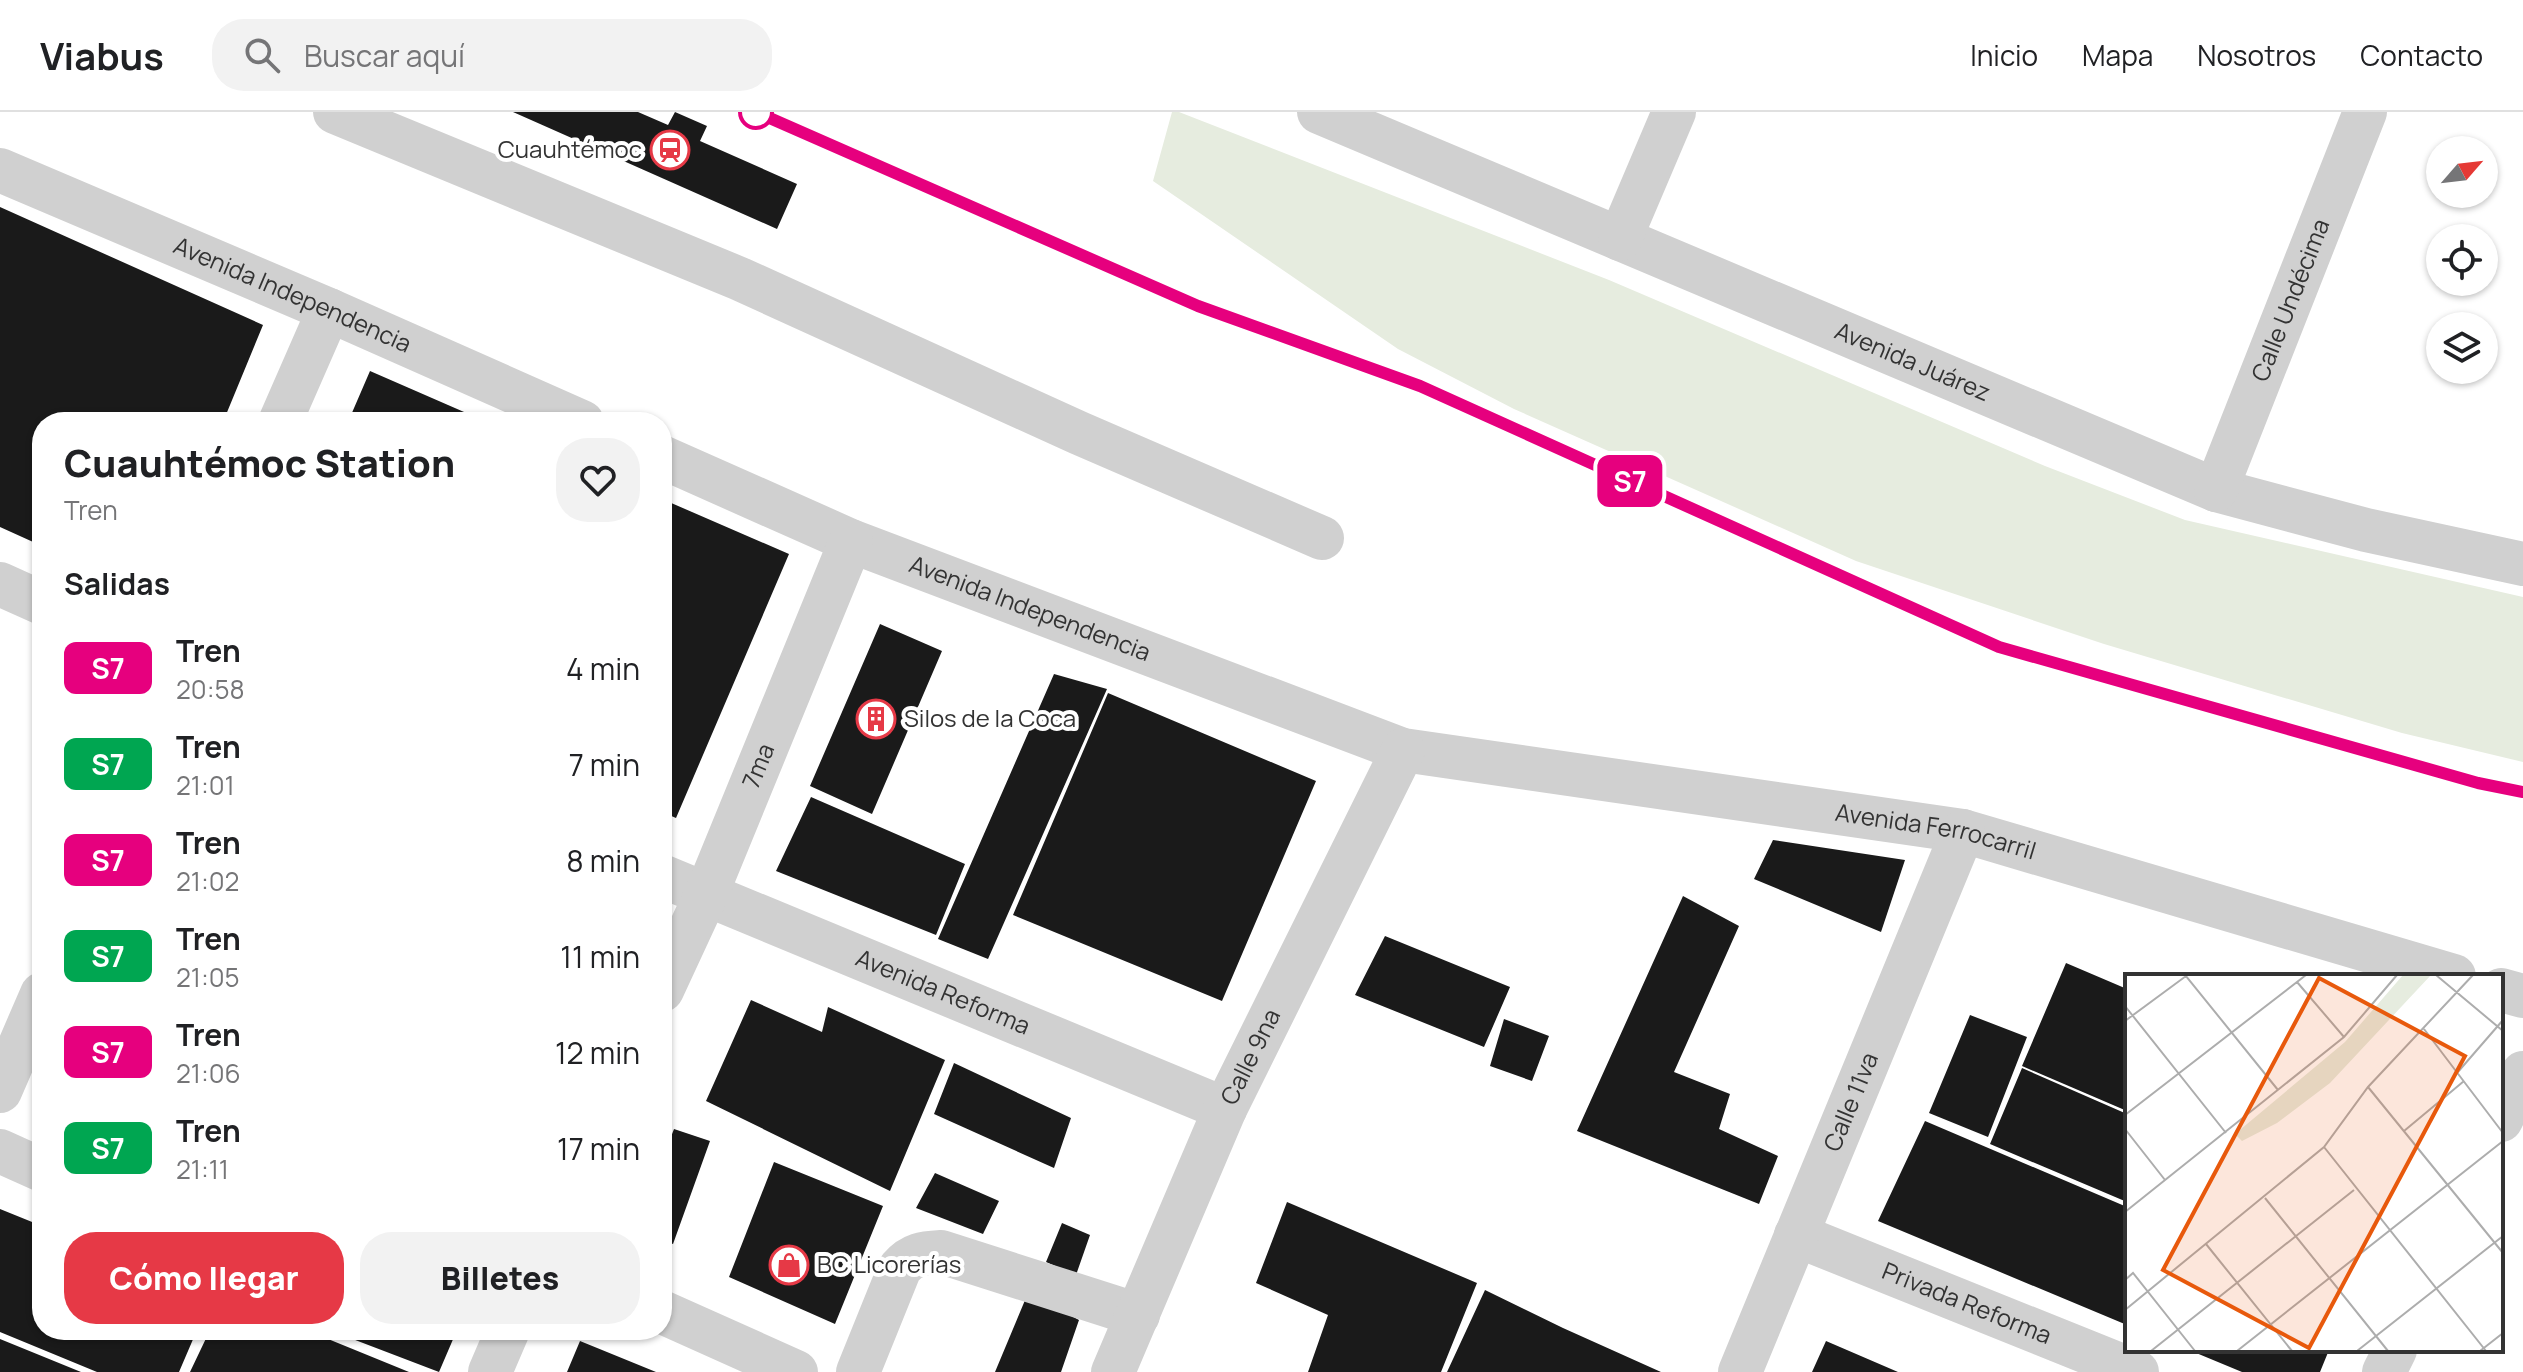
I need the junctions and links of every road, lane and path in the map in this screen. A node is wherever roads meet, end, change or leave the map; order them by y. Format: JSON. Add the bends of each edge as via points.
{"nodes":[{"id":1,"x":335,"y":112,"type":"edge"},
{"id":2,"x":1319,"y":112,"type":"edge"},
{"id":3,"x":1674,"y":112,"type":"edge"},
{"id":4,"x":2365,"y":112,"type":"edge"},
{"id":5,"x":0,"y":170,"type":"edge"},
{"id":6,"x":1620,"y":239,"type":"junction"},
{"id":7,"x":329,"y":310,"type":"junction"},
{"id":8,"x":284,"y":412,"type":"edge"},
{"id":9,"x":559,"y":412,"type":"edge"},
{"id":10,"x":672,"y":461,"type":"edge"},
{"id":11,"x":2216,"y":490,"type":"junction"},
{"id":12,"x":1322,"y":538,"type":"dead end"},
{"id":13,"x":851,"y":541,"type":"junction"},
{"id":14,"x":2523,"y":564,"type":"edge"},
{"id":15,"x":0,"y":584,"type":"edge"},
{"id":16,"x":32,"y":598,"type":"edge"},
{"id":17,"x":1403,"y":750,"type":"junction"},
{"id":18,"x":1963,"y":831,"type":"junction"},
{"id":19,"x":672,"y":880,"type":"edge"},
{"id":20,"x":706,"y":895,"type":"junction"},
{"id":21,"x":672,"y":968,"type":"edge"},
{"id":22,"x":2447,"y":974,"type":"edge"},
{"id":23,"x":2503,"y":991,"type":"edge"},
{"id":24,"x":2523,"y":996,"type":"edge"},
{"id":25,"x":28,"y":1020,"type":"edge"},
{"id":26,"x":2523,"y":1073,"type":"edge"},
{"id":27,"x":0,"y":1091,"type":"edge"},
{"id":28,"x":1225,"y":1109,"type":"junction"},
{"id":29,"x":2503,"y":1116,"type":"edge"},
{"id":30,"x":0,"y":1151,"type":"edge"},
{"id":31,"x":32,"y":1165,"type":"edge"},
{"id":32,"x":1796,"y":1235,"type":"junction"},
{"id":33,"x":1138,"y":1315,"type":"junction"},
{"id":34,"x":672,"y":1316,"type":"edge"},
{"id":35,"x":504,"y":1340,"type":"edge"},
{"id":36,"x":2394,"y":1352,"type":"edge"},
{"id":37,"x":490,"y":1372,"type":"edge"},
{"id":38,"x":796,"y":1372,"type":"edge"},
{"id":39,"x":858,"y":1372,"type":"edge"},
{"id":40,"x":1113,"y":1372,"type":"edge"},
{"id":41,"x":1740,"y":1372,"type":"edge"},
{"id":42,"x":2137,"y":1372,"type":"edge"},
{"id":43,"x":2384,"y":1372,"type":"edge"}],
"edges":[{"from":1,"to":12,"type":"street","via":[[740,279]]},
{"from":2,"to":6,"type":"street","name":"Avenida Juárez"},
{"from":3,"to":6,"type":"street"},
{"from":4,"to":11,"type":"street","name":"Calle Undécima"},
{"from":5,"to":7,"type":"street","name":"Avenida Independencia"},
{"from":6,"to":11,"type":"street","name":"Avenida Juárez"},
{"from":7,"to":8,"type":"street"},
{"from":7,"to":9,"type":"street","name":"Avenida Independencia"},
{"from":10,"to":13,"type":"street","name":"Avenida Independencia"},
{"from":11,"to":14,"type":"street","name":"Avenida Juárez"},
{"from":13,"to":17,"type":"street","name":"Avenida Independencia"},
{"from":13,"to":20,"type":"street","name":"7ma"},
{"from":15,"to":16,"type":"street"},
{"from":17,"to":18,"type":"street","name":"Avenida Ferrocarril"},
{"from":17,"to":28,"type":"street","name":"Calle 9na"},
{"from":18,"to":22,"type":"street","name":"Avenida Ferrocarril"},
{"from":18,"to":32,"type":"street","name":"Calle 11va"},
{"from":19,"to":20,"type":"street","name":"Avenida Reforma"},
{"from":20,"to":21,"type":"street","name":"7ma"},
{"from":20,"to":28,"type":"street","name":"Avenida Reforma"},
{"from":23,"to":24,"type":"street"},
{"from":25,"to":27,"type":"street"},
{"from":26,"to":29,"type":"street"},
{"from":28,"to":33,"type":"street","name":"Calle 9na"},
{"from":30,"to":31,"type":"street"},
{"from":32,"to":41,"type":"street","name":"Calle 11va"},
{"from":32,"to":42,"type":"street","name":"Privada Reforma"},
{"from":33,"to":39,"type":"street","via":[[941,1252],[926,1253],[909,1257],[900,1268]]},
{"from":33,"to":40,"type":"street","name":"Calle 9na"},
{"from":34,"to":38,"type":"street"},
{"from":35,"to":37,"type":"street"},
{"from":36,"to":43,"type":"street"}]}
